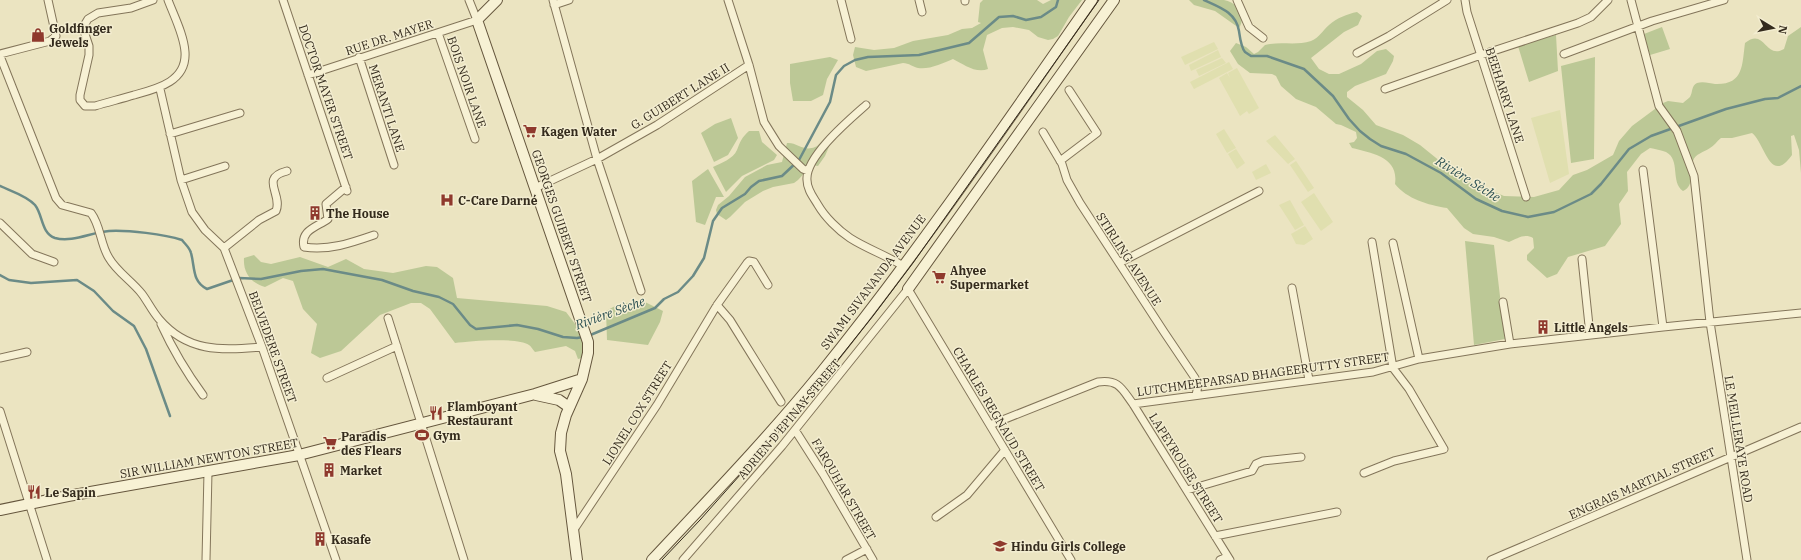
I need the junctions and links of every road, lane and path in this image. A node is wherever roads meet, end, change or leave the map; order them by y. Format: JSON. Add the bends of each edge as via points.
{"nodes":[{"id":1,"x":48,"y":0,"type":"edge"},
{"id":2,"x":153,"y":0,"type":"edge"},
{"id":3,"x":168,"y":0,"type":"edge"},
{"id":4,"x":283,"y":0,"type":"edge"},
{"id":5,"x":469,"y":0,"type":"edge"},
{"id":6,"x":497,"y":0,"type":"edge"},
{"id":7,"x":569,"y":0,"type":"edge"},
{"id":8,"x":728,"y":0,"type":"edge"},
{"id":9,"x":841,"y":0,"type":"edge"},
{"id":10,"x":919,"y":0,"type":"edge"},
{"id":11,"x":1092,"y":0,"type":"edge"},
{"id":12,"x":1114,"y":0,"type":"edge"},
{"id":13,"x":1237,"y":0,"type":"edge"},
{"id":14,"x":1447,"y":0,"type":"edge"},
{"id":15,"x":1465,"y":0,"type":"edge"},
{"id":16,"x":1608,"y":0,"type":"edge"},
{"id":17,"x":1632,"y":0,"type":"edge"},
{"id":18,"x":1724,"y":0,"type":"edge"},
{"id":19,"x":553,"y":3,"type":"edge"},
{"id":20,"x":922,"y":12,"type":"dead end"},
{"id":21,"x":477,"y":20,"type":"junction"},
{"id":22,"x":1638,"y":26,"type":"junction"},
{"id":23,"x":438,"y":32,"type":"junction"},
{"id":24,"x":1263,"y":38,"type":"dead end"},
{"id":25,"x":851,"y":39,"type":"dead end"},
{"id":26,"x":1357,"y":53,"type":"dead end"},
{"id":27,"x":1564,"y":54,"type":"dead end"},
{"id":28,"x":0,"y":55,"type":"edge"},
{"id":29,"x":1481,"y":55,"type":"junction"},
{"id":30,"x":359,"y":57,"type":"junction"},
{"id":31,"x":749,"y":65,"type":"junction"},
{"id":32,"x":308,"y":74,"type":"junction"},
{"id":33,"x":160,"y":88,"type":"junction"},
{"id":34,"x":1385,"y":89,"type":"dead end"},
{"id":35,"x":1069,"y":90,"type":"dead end"},
{"id":36,"x":866,"y":105,"type":"dead end"},
{"id":37,"x":240,"y":113,"type":"dead end"},
{"id":38,"x":1043,"y":132,"type":"dead end"},
{"id":39,"x":170,"y":134,"type":"junction"},
{"id":40,"x":475,"y":139,"type":"dead end"},
{"id":41,"x":597,"y":160,"type":"junction"},
{"id":42,"x":1060,"y":161,"type":"junction"},
{"id":43,"x":394,"y":165,"type":"dead end"},
{"id":44,"x":225,"y":166,"type":"dead end"},
{"id":45,"x":806,"y":170,"type":"junction"},
{"id":46,"x":1643,"y":170,"type":"dead end"},
{"id":47,"x":287,"y":171,"type":"dead end"},
{"id":48,"x":181,"y":180,"type":"junction"},
{"id":49,"x":536,"y":188,"type":"junction"},
{"id":50,"x":1258,"y":191,"type":"dead end"},
{"id":51,"x":1526,"y":197,"type":"dead end"},
{"id":52,"x":0,"y":223,"type":"edge"},
{"id":53,"x":374,"y":236,"type":"dead end"},
{"id":54,"x":1372,"y":242,"type":"dead end"},
{"id":55,"x":1393,"y":243,"type":"dead end"},
{"id":56,"x":224,"y":248,"type":"junction"},
{"id":57,"x":1582,"y":259,"type":"dead end"},
{"id":58,"x":54,"y":262,"type":"dead end"},
{"id":59,"x":1119,"y":263,"type":"junction"},
{"id":60,"x":903,"y":266,"type":"junction"},
{"id":61,"x":768,"y":285,"type":"dead end"},
{"id":62,"x":1292,"y":288,"type":"dead end"},
{"id":63,"x":908,"y":289,"type":"junction"},
{"id":64,"x":641,"y":291,"type":"dead end"},
{"id":65,"x":1503,"y":302,"type":"dead end"},
{"id":66,"x":716,"y":305,"type":"junction"},
{"id":67,"x":1801,"y":313,"type":"edge"},
{"id":68,"x":388,"y":318,"type":"dead end"},
{"id":69,"x":160,"y":320,"type":"junction"},
{"id":70,"x":1710,"y":322,"type":"junction"},
{"id":71,"x":1663,"y":327,"type":"junction"},
{"id":72,"x":1590,"y":335,"type":"junction"},
{"id":73,"x":1510,"y":344,"type":"junction"},
{"id":74,"x":396,"y":346,"type":"junction"},
{"id":75,"x":262,"y":347,"type":"junction"},
{"id":76,"x":27,"y":352,"type":"dead end"},
{"id":77,"x":0,"y":358,"type":"edge"},
{"id":78,"x":1418,"y":359,"type":"junction"},
{"id":79,"x":1393,"y":368,"type":"junction"},
{"id":80,"x":327,"y":378,"type":"dead end"},
{"id":81,"x":582,"y":379,"type":"junction"},
{"id":82,"x":1309,"y":380,"type":"junction"},
{"id":83,"x":535,"y":394,"type":"junction"},
{"id":84,"x":203,"y":395,"type":"dead end"},
{"id":85,"x":1196,"y":395,"type":"junction"},
{"id":86,"x":781,"y":402,"type":"dead end"},
{"id":87,"x":1133,"y":404,"type":"junction"},
{"id":88,"x":569,"y":407,"type":"junction"},
{"id":89,"x":0,"y":411,"type":"edge"},
{"id":90,"x":420,"y":424,"type":"junction"},
{"id":91,"x":990,"y":425,"type":"junction"},
{"id":92,"x":1801,"y":427,"type":"edge"},
{"id":93,"x":795,"y":430,"type":"junction"},
{"id":94,"x":1005,"y":450,"type":"junction"},
{"id":95,"x":299,"y":455,"type":"junction"},
{"id":96,"x":1731,"y":456,"type":"junction"},
{"id":97,"x":1301,"y":457,"type":"dead end"},
{"id":98,"x":208,"y":472,"type":"junction"},
{"id":99,"x":1364,"y":473,"type":"dead end"},
{"id":100,"x":1187,"y":490,"type":"junction"},
{"id":101,"x":29,"y":503,"type":"junction"},
{"id":102,"x":0,"y":510,"type":"edge"},
{"id":103,"x":1337,"y":512,"type":"dead end"},
{"id":104,"x":936,"y":517,"type":"dead end"},
{"id":105,"x":572,"y":531,"type":"junction"},
{"id":106,"x":1215,"y":536,"type":"junction"},
{"id":107,"x":867,"y":549,"type":"junction"},
{"id":108,"x":1229,"y":558,"type":"edge"},
{"id":109,"x":47,"y":560,"type":"edge"},
{"id":110,"x":206,"y":560,"type":"edge"},
{"id":111,"x":336,"y":560,"type":"edge"},
{"id":112,"x":464,"y":560,"type":"edge"},
{"id":113,"x":577,"y":560,"type":"edge"},
{"id":114,"x":652,"y":560,"type":"edge"},
{"id":115,"x":683,"y":560,"type":"edge"},
{"id":116,"x":846,"y":560,"type":"edge"},
{"id":117,"x":873,"y":560,"type":"edge"},
{"id":118,"x":1071,"y":560,"type":"edge"},
{"id":119,"x":1220,"y":560,"type":"edge"},
{"id":120,"x":1491,"y":560,"type":"edge"},
{"id":121,"x":1746,"y":560,"type":"edge"}],
"edges":[{"from":1,"to":28,"type":"street","via":[[56,36],[50,41]]},
{"from":2,"to":33,"type":"street","via":[[131,8],[98,13],[88,19],[84,31],[89,55],[80,100],[82,104],[90,107]]},
{"from":3,"to":33,"type":"street","via":[[184,45],[185,61],[178,76]]},
{"from":4,"to":32,"type":"street","name":"DOCTOR MAYER STREET"},
{"from":5,"to":21,"type":"street"},
{"from":6,"to":21,"type":"street"},
{"from":7,"to":19,"type":"street"},
{"from":8,"to":31,"type":"street"},
{"from":9,"to":25,"type":"street"},
{"from":10,"to":20,"type":"street"},
{"from":11,"to":60,"type":"street","name":"SWAMI SIVANANDA AVENUE"},
{"from":12,"to":63,"type":"street"},
{"from":13,"to":24,"type":"street","via":[[1249,27]]},
{"from":14,"to":26,"type":"street"},
{"from":15,"to":29,"type":"street","name":"BEEHARRY LANE"},
{"from":16,"to":29,"type":"street","via":[[1591,17],[1578,23]]},
{"from":17,"to":22,"type":"street","name":"LE MEILLERAYE ROAD"},
{"from":18,"to":22,"type":"street"},
{"from":19,"to":41,"type":"street"},
{"from":21,"to":23,"type":"street","name":"RUE DR. MAYER"},
{"from":21,"to":49,"type":"street","name":"GEORGES GUIBERT STREET"},
{"from":22,"to":27,"type":"street"},
{"from":22,"to":70,"type":"street","name":"LE MEILLERAYE ROAD","via":[[1659,106],[1677,131],[1694,176]]},
{"from":23,"to":30,"type":"street","name":"RUE DR. MAYER"},
{"from":23,"to":40,"type":"street","name":"BOIS NOIR LANE"},
{"from":28,"to":69,"type":"street","via":[[52,192],[62,205],[91,213],[110,260],[142,294]]},
{"from":29,"to":34,"type":"street"},
{"from":29,"to":51,"type":"street","name":"BEEHARRY LANE"},
{"from":30,"to":32,"type":"street","name":"RUE DR. MAYER"},
{"from":30,"to":43,"type":"street","name":"MERANTI LANE"},
{"from":31,"to":41,"type":"street","name":"G. GUIBERT LANE II","via":[[669,118]]},
{"from":31,"to":45,"type":"street","via":[[764,122],[778,146]]},
{"from":32,"to":53,"type":"street","name":"DOCTOR MAYER STREET","via":[[347,189],[326,204],[328,219],[306,233],[302,241],[304,247],[327,248]]},
{"from":33,"to":39,"type":"street"},
{"from":35,"to":42,"type":"street","via":[[1097,134]]},
{"from":36,"to":45,"type":"street","via":[[834,135]]},
{"from":37,"to":39,"type":"street"},
{"from":38,"to":42,"type":"street","name":"STIRLING AVENUE"},
{"from":39,"to":48,"type":"street"},
{"from":41,"to":49,"type":"street","name":"G. GUIBERT LANE II"},
{"from":41,"to":64,"type":"street"},
{"from":42,"to":59,"type":"street","name":"STIRLING AVENUE","via":[[1067,180]]},
{"from":44,"to":48,"type":"street"},
{"from":45,"to":60,"type":"street","via":[[809,190],[821,210],[837,227],[849,238]]},
{"from":46,"to":71,"type":"street"},
{"from":47,"to":56,"type":"street","via":[[274,177],[272,183],[278,206],[276,211],[259,220]]},
{"from":48,"to":56,"type":"street","via":[[192,212],[205,230]]},
{"from":49,"to":81,"type":"street","name":"GEORGES GUIBERT STREET","via":[[588,342]]},
{"from":50,"to":59,"type":"street"},
{"from":52,"to":58,"type":"street","via":[[32,254]]},
{"from":54,"to":79,"type":"street"},
{"from":55,"to":78,"type":"street"},
{"from":56,"to":75,"type":"street","name":"BELVEDERE STREET"},
{"from":57,"to":72,"type":"street"},
{"from":59,"to":85,"type":"street","name":"STIRLING AVENUE","via":[[1195,378],[1198,386]]},
{"from":60,"to":114,"type":"street","name":"SWAMI SIVANANDA AVENUE","via":[[788,412]]},
{"from":61,"to":66,"type":"street","name":"LIONEL COX STREET","via":[[754,262],[749,261]]},
{"from":62,"to":82,"type":"street"},
{"from":63,"to":91,"type":"street","name":"CHARLES REGNAUD STREET"},
{"from":63,"to":93,"type":"street","name":"ADRIEN D'EPINAY STREET"},
{"from":65,"to":73,"type":"street"},
{"from":66,"to":86,"type":"street","via":[[730,320]]},
{"from":66,"to":105,"type":"street","name":"LIONEL COX STREET","via":[[657,405]]},
{"from":67,"to":70,"type":"street","name":"LUTCHMEEPARSAD BHAGEERUTTY STREET"},
{"from":68,"to":74,"type":"street"},
{"from":69,"to":75,"type":"street","via":[[191,344],[218,349]]},
{"from":69,"to":84,"type":"street","via":[[183,367]]},
{"from":70,"to":71,"type":"street","name":"LUTCHMEEPARSAD BHAGEERUTTY STREET"},
{"from":70,"to":96,"type":"street","name":"LE MEILLERAYE ROAD"},
{"from":71,"to":72,"type":"street","name":"LUTCHMEEPARSAD BHAGEERUTTY STREET"},
{"from":72,"to":73,"type":"street","name":"LUTCHMEEPARSAD BHAGEERUTTY STREET"},
{"from":73,"to":78,"type":"street","name":"LUTCHMEEPARSAD BHAGEERUTTY STREET"},
{"from":74,"to":80,"type":"street"},
{"from":74,"to":90,"type":"street"},
{"from":75,"to":95,"type":"street","name":"BELVEDERE STREET"},
{"from":76,"to":77,"type":"street"},
{"from":78,"to":79,"type":"street","name":"LUTCHMEEPARSAD BHAGEERUTTY STREET"},
{"from":79,"to":82,"type":"street","name":"LUTCHMEEPARSAD BHAGEERUTTY STREET"},
{"from":79,"to":99,"type":"street","via":[[1409,389],[1444,449],[1394,461]]},
{"from":81,"to":83,"type":"street","name":"SIR WILLIAM NEWTON STREET"},
{"from":81,"to":88,"type":"street","name":"GEORGES GUIBERT STREET"},
{"from":82,"to":85,"type":"street","name":"LUTCHMEEPARSAD BHAGEERUTTY STREET"},
{"from":83,"to":88,"type":"street","via":[[559,400]]},
{"from":83,"to":90,"type":"street","name":"SIR WILLIAM NEWTON STREET"},
{"from":85,"to":87,"type":"street","name":"LUTCHMEEPARSAD BHAGEERUTTY STREET"},
{"from":87,"to":91,"type":"street","name":"LAPEYROUSE STREET","via":[[1113,381],[1098,382]]},
{"from":87,"to":100,"type":"street","name":"LAPEYROUSE STREET"},
{"from":88,"to":105,"type":"street","name":"GEORGES GUIBERT STREET","via":[[560,452],[566,474]]},
{"from":89,"to":101,"type":"street"},
{"from":90,"to":95,"type":"street","name":"SIR WILLIAM NEWTON STREET"},
{"from":90,"to":112,"type":"street"},
{"from":91,"to":94,"type":"street","name":"CHARLES REGNAUD STREET"},
{"from":92,"to":96,"type":"street","name":"ENGRAIS MARTIAL STREET"},
{"from":93,"to":107,"type":"street","name":"FARQUHAR STREET"},
{"from":93,"to":115,"type":"street","name":"ADRIEN D'EPINAY STREET"},
{"from":94,"to":104,"type":"street","via":[[968,495]]},
{"from":94,"to":118,"type":"street","name":"CHARLES REGNAUD STREET"},
{"from":95,"to":98,"type":"street","name":"SIR WILLIAM NEWTON STREET"},
{"from":95,"to":111,"type":"street","name":"BELVEDERE STREET"},
{"from":96,"to":120,"type":"street","name":"ENGRAIS MARTIAL STREET"},
{"from":96,"to":121,"type":"street","name":"LE MEILLERAYE ROAD"},
{"from":97,"to":100,"type":"street","via":[[1263,461],[1256,464],[1252,471]]},
{"from":98,"to":101,"type":"street","name":"SIR WILLIAM NEWTON STREET"},
{"from":98,"to":110,"type":"street"},
{"from":100,"to":106,"type":"street","name":"LAPEYROUSE STREET"},
{"from":101,"to":102,"type":"street","name":"SIR WILLIAM NEWTON STREET"},
{"from":101,"to":109,"type":"street"},
{"from":103,"to":106,"type":"street"},
{"from":105,"to":113,"type":"street","name":"GEORGES GUIBERT STREET"},
{"from":106,"to":108,"type":"street","name":"LAPEYROUSE STREET"},
{"from":107,"to":116,"type":"street"},
{"from":107,"to":117,"type":"street","name":"FARQUHAR STREET"},
{"from":108,"to":119,"type":"street"}]}
